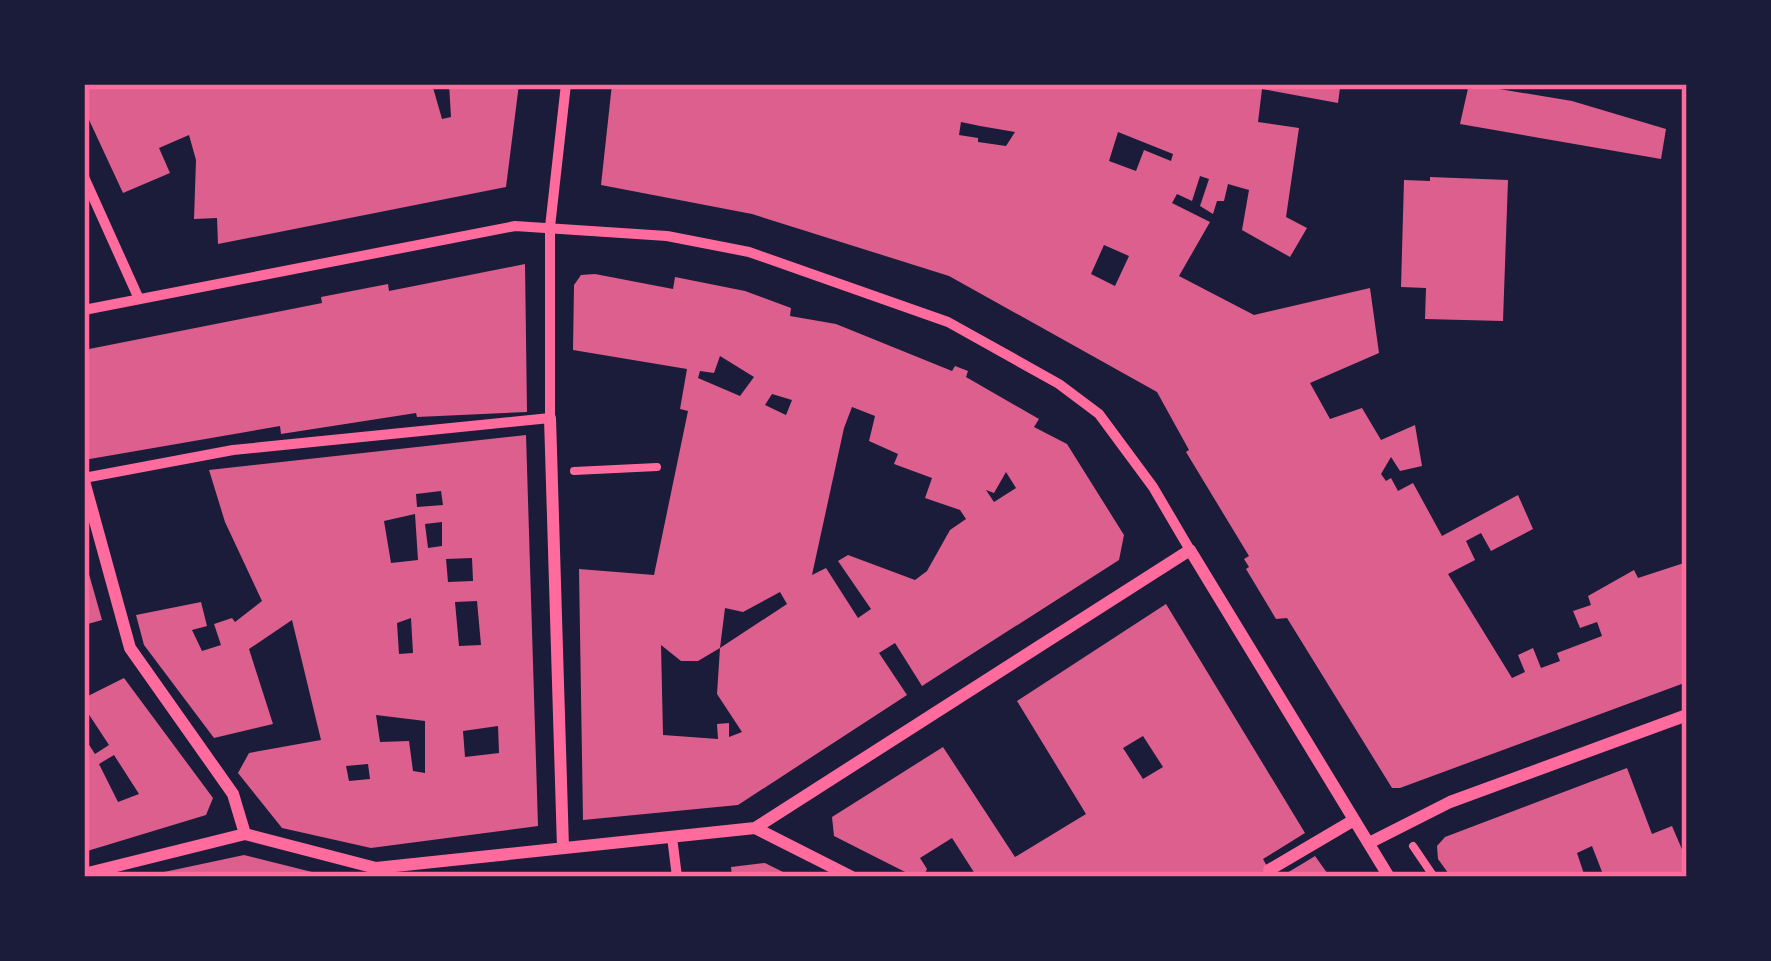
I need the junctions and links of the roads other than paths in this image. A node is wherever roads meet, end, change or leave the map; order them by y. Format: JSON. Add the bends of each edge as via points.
{"nodes":[{"id":1,"x":566,"y":84,"type":"edge"},
{"id":2,"x":84,"y":177,"type":"edge"},
{"id":3,"x":550,"y":227,"type":"junction"},
{"id":4,"x":139,"y":299,"type":"junction"},
{"id":5,"x":84,"y":310,"type":"edge"},
{"id":6,"x":550,"y":418,"type":"junction"},
{"id":7,"x":84,"y":479,"type":"edge"},
{"id":8,"x":1190,"y":550,"type":"junction"},
{"id":9,"x":1687,"y":715,"type":"edge"},
{"id":10,"x":1354,"y":820,"type":"junction"},
{"id":11,"x":755,"y":828,"type":"junction"},
{"id":12,"x":245,"y":835,"type":"junction"},
{"id":13,"x":673,"y":837,"type":"junction"},
{"id":14,"x":1369,"y":843,"type":"junction"},
{"id":15,"x":563,"y":848,"type":"junction"},
{"id":16,"x":442,"y":861,"type":"junction"},
{"id":17,"x":1269,"y":870,"type":"dead end"},
{"id":18,"x":84,"y":874,"type":"edge"},
{"id":19,"x":443,"y":877,"type":"edge"},
{"id":20,"x":677,"y":877,"type":"edge"},
{"id":21,"x":852,"y":877,"type":"edge"},
{"id":22,"x":1389,"y":877,"type":"edge"}],
"edges":[{"from":1,"to":3,"type":"street"},
{"from":2,"to":4,"type":"street"},
{"from":3,"to":4,"type":"street","via":[[515,226]]},
{"from":3,"to":6,"type":"street"},
{"from":3,"to":8,"type":"street","via":[[748,252],[948,322],[1099,414]]},
{"from":4,"to":5,"type":"street"},
{"from":6,"to":7,"type":"street","via":[[233,450]]},
{"from":6,"to":15,"type":"street"},
{"from":7,"to":12,"type":"street","via":[[130,648],[232,794]]},
{"from":8,"to":10,"type":"street"},
{"from":8,"to":11,"type":"street"},
{"from":9,"to":14,"type":"street","via":[[1450,802]]},
{"from":10,"to":14,"type":"street"},
{"from":10,"to":17,"type":"street"},
{"from":11,"to":13,"type":"street"},
{"from":11,"to":21,"type":"street"},
{"from":12,"to":16,"type":"street","via":[[376,868]]},
{"from":12,"to":18,"type":"street"},
{"from":13,"to":15,"type":"street"},
{"from":13,"to":20,"type":"street"},
{"from":14,"to":22,"type":"street"},
{"from":15,"to":16,"type":"street"},
{"from":16,"to":19,"type":"street"}]}
